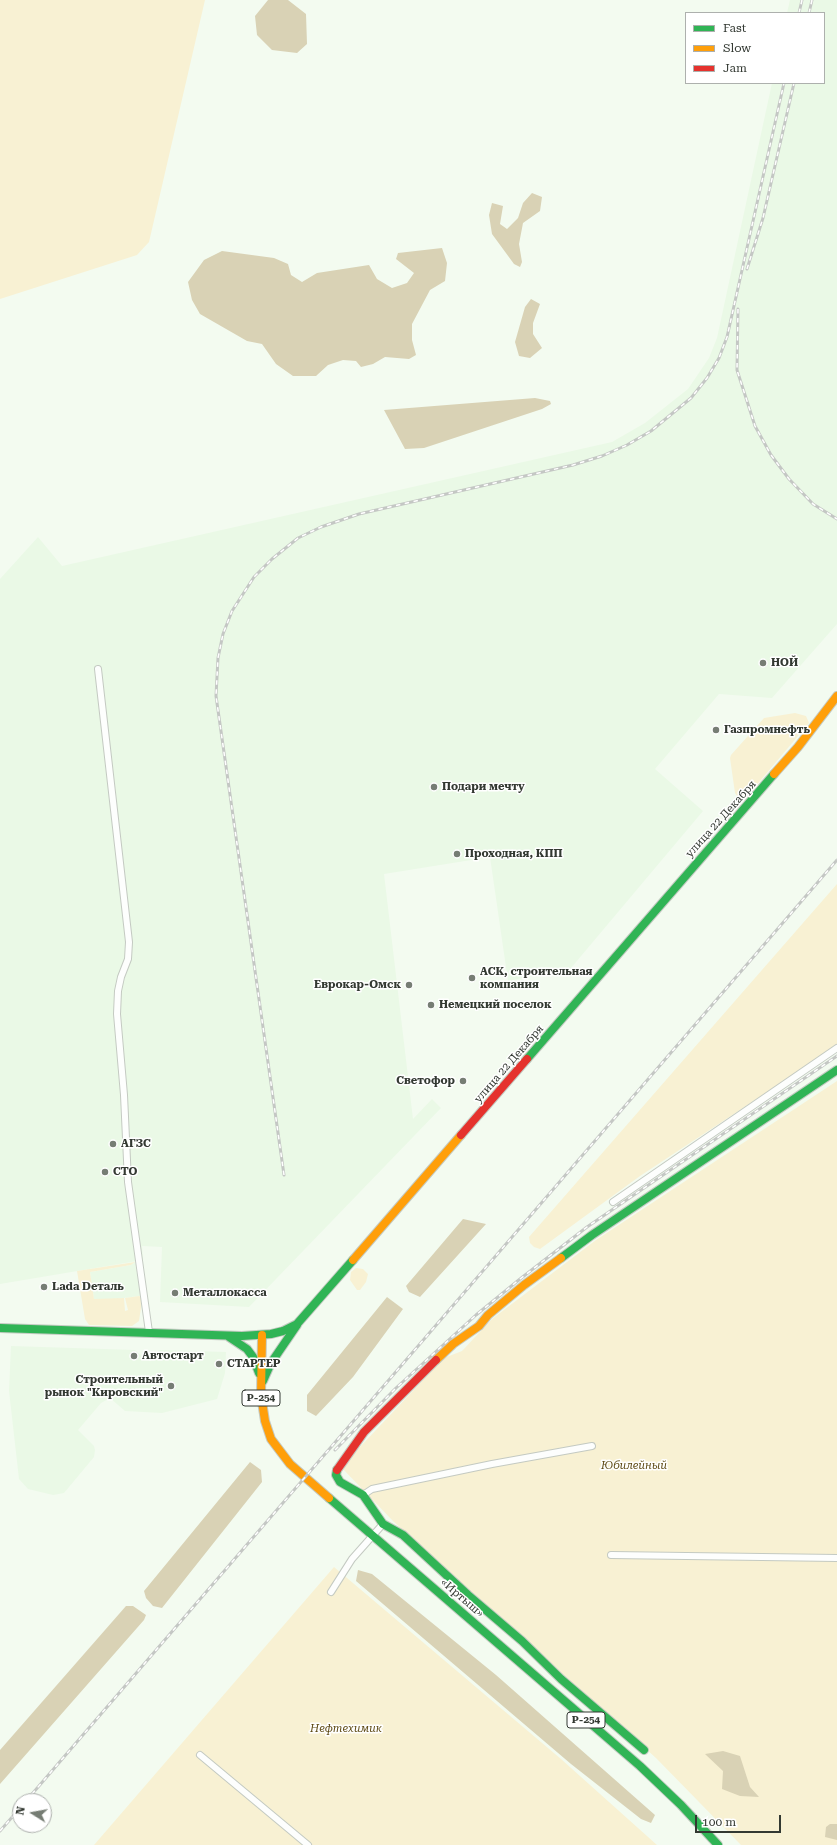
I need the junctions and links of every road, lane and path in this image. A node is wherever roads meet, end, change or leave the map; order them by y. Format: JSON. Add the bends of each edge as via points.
{"nodes":[{"id":1,"x":98,"y":669,"type":"dead end"},
{"id":2,"x":837,"y":696,"type":"edge"},
{"id":3,"x":837,"y":1048,"type":"edge"},
{"id":4,"x":837,"y":1070,"type":"edge"},
{"id":5,"x":613,"y":1202,"type":"dead end"},
{"id":6,"x":297,"y":1324,"type":"junction"},
{"id":7,"x":0,"y":1328,"type":"edge"},
{"id":8,"x":149,"y":1332,"type":"junction"},
{"id":9,"x":222,"y":1335,"type":"junction"},
{"id":10,"x":262,"y":1335,"type":"junction"},
{"id":11,"x":261,"y":1387,"type":"junction"},
{"id":12,"x":592,"y":1446,"type":"dead end"},
{"id":13,"x":363,"y":1495,"type":"junction"},
{"id":14,"x":383,"y":1524,"type":"junction"},
{"id":15,"x":372,"y":1536,"type":"junction"},
{"id":16,"x":611,"y":1555,"type":"dead end"},
{"id":17,"x":837,"y":1558,"type":"edge"},
{"id":18,"x":331,"y":1592,"type":"dead end"},
{"id":19,"x":644,"y":1750,"type":"dead end"},
{"id":20,"x":200,"y":1754,"type":"dead end"},
{"id":21,"x":308,"y":1845,"type":"edge"},
{"id":22,"x":718,"y":1845,"type":"edge"}],
"edges":[{"from":1,"to":8,"type":"street","via":[[129,942],[128,959],[118,991],[117,1014],[128,1182]]},
{"from":2,"to":6,"type":"main road","name":"улица 22 Декабря","via":[[798,747]]},
{"from":3,"to":5,"type":"street"},
{"from":4,"to":13,"type":"main road","via":[[592,1235],[524,1285],[488,1315],[479,1326],[453,1344],[364,1432],[337,1467],[336,1475],[340,1482]]},
{"from":6,"to":10,"type":"main road","name":"улица 22 Декабря","via":[[283,1331]]},
{"from":6,"to":11,"type":"main road","via":[[271,1363]]},
{"from":7,"to":8,"type":"main road","name":"улица 22 Декабря"},
{"from":8,"to":9,"type":"main road","name":"улица 22 Декабря"},
{"from":9,"to":10,"type":"main road","name":"улица 22 Декабря"},
{"from":9,"to":11,"type":"main road","via":[[238,1341],[247,1349],[258,1368]]},
{"from":10,"to":11,"type":"main road","name":"«Иртыш»","number":"Р-254"},
{"from":11,"to":15,"type":"main road","name":"«Иртыш»","number":"Р-254","via":[[265,1421],[271,1439],[282,1456]]},
{"from":12,"to":13,"type":"street","via":[[394,1484],[372,1489]]},
{"from":13,"to":14,"type":"main road"},
{"from":14,"to":15,"type":"street"},
{"from":14,"to":19,"type":"main road","via":[[403,1535],[561,1679]]},
{"from":15,"to":18,"type":"street","via":[[352,1559]]},
{"from":15,"to":22,"type":"main road","name":"«Иртыш»","number":"Р-254","via":[[640,1766]]},
{"from":16,"to":17,"type":"street"},
{"from":20,"to":21,"type":"street"}]}
